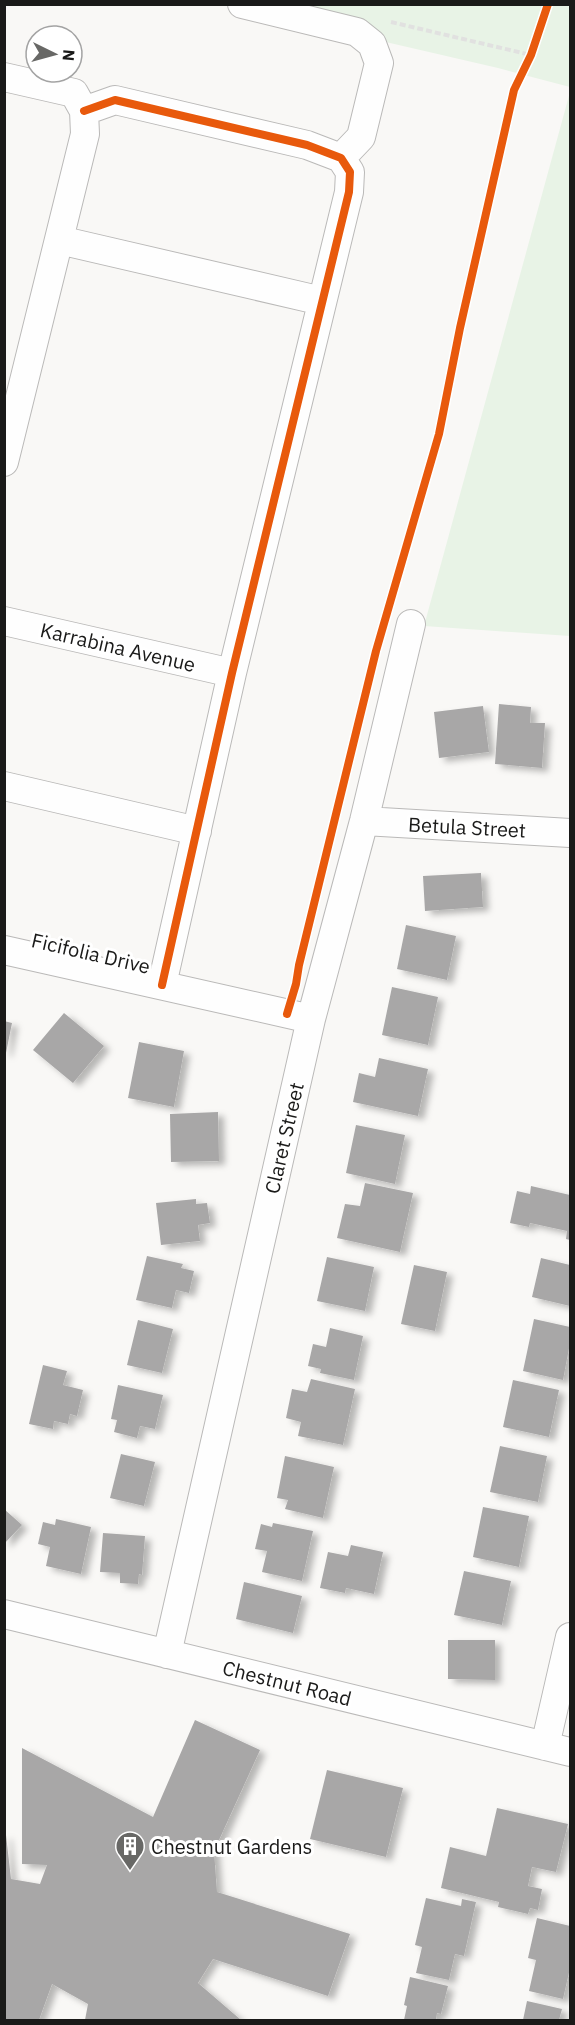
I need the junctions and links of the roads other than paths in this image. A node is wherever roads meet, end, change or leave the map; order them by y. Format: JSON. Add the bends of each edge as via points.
{"nodes":[{"id":1,"x":242,"y":4,"type":"edge"},
{"id":2,"x":4,"y":77,"type":"edge"},
{"id":3,"x":84,"y":111,"type":"junction"},
{"id":4,"x":341,"y":158,"type":"junction"},
{"id":5,"x":59,"y":240,"type":"junction"},
{"id":6,"x":322,"y":301,"type":"junction"},
{"id":7,"x":4,"y":462,"type":"edge"},
{"id":8,"x":4,"y":621,"type":"edge"},
{"id":9,"x":411,"y":624,"type":"dead end"},
{"id":10,"x":232,"y":673,"type":"junction"},
{"id":11,"x":4,"y":786,"type":"edge"},
{"id":12,"x":364,"y":821,"type":"junction"},
{"id":13,"x":196,"y":831,"type":"junction"},
{"id":14,"x":570,"y":833,"type":"edge"},
{"id":15,"x":4,"y":950,"type":"edge"},
{"id":16,"x":162,"y":985,"type":"junction"},
{"id":17,"x":311,"y":1019,"type":"junction"},
{"id":18,"x":4,"y":1614,"type":"edge"},
{"id":19,"x":570,"y":1637,"type":"edge"},
{"id":20,"x":167,"y":1654,"type":"junction"},
{"id":21,"x":558,"y":1749,"type":"edge"}],
"edges":[{"from":1,"to":4,"type":"street","via":[[357,32],[372,44],[379,63],[361,137]]},
{"from":2,"to":3,"type":"street","via":[[74,93]]},
{"from":3,"to":4,"type":"street","via":[[115,100],[307,144]]},
{"from":3,"to":5,"type":"street","via":[[85,134]]},
{"from":4,"to":6,"type":"street","via":[[350,172],[349,192]]},
{"from":5,"to":6,"type":"street"},
{"from":5,"to":7,"type":"street"},
{"from":6,"to":10,"type":"street"},
{"from":8,"to":10,"type":"street","name":"Karrabina Avenue"},
{"from":9,"to":12,"type":"street","name":"Claret Street"},
{"from":10,"to":13,"type":"street"},
{"from":11,"to":13,"type":"street"},
{"from":12,"to":14,"type":"street","name":"Betula Street"},
{"from":12,"to":17,"type":"street","name":"Claret Street"},
{"from":13,"to":16,"type":"street"},
{"from":15,"to":16,"type":"street","name":"Ficifolia Drive"},
{"from":16,"to":17,"type":"street","name":"Ficifolia Drive"},
{"from":17,"to":20,"type":"street","name":"Claret Street"},
{"from":18,"to":20,"type":"street","name":"Chestnut Road"},
{"from":19,"to":21,"type":"street"},
{"from":20,"to":21,"type":"street","name":"Chestnut Road"}]}
